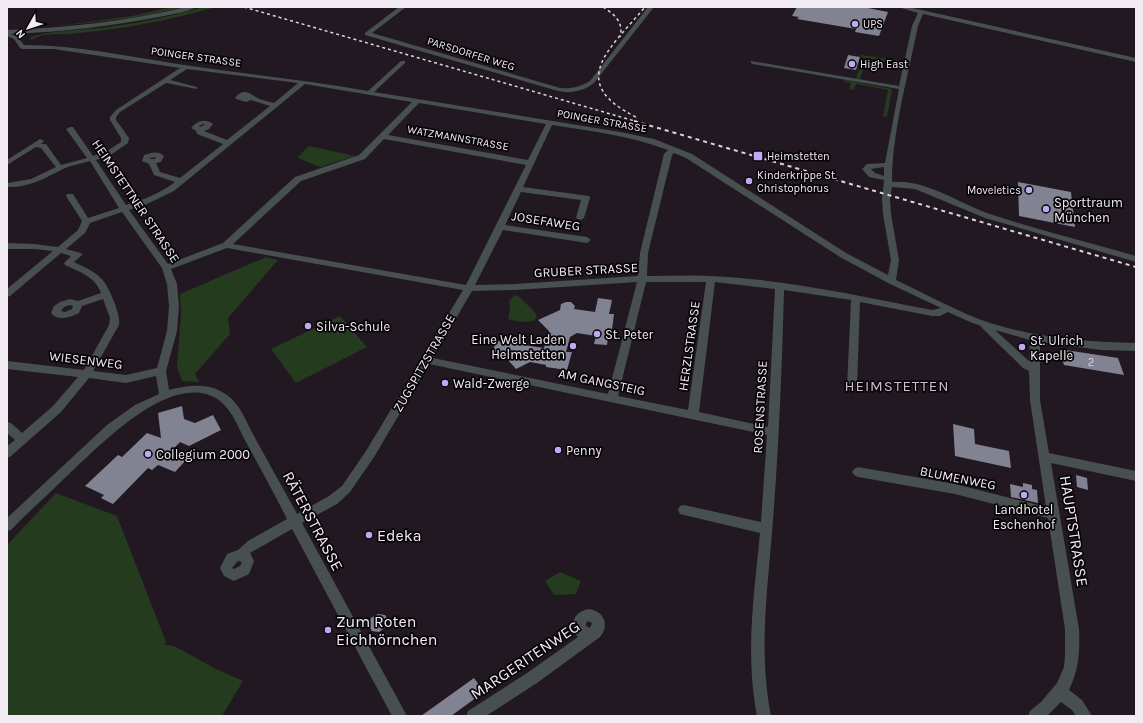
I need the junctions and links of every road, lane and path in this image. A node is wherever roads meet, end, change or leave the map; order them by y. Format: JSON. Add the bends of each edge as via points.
{"nodes":[{"id":1,"x":193,"y":7,"type":"edge"},
{"id":2,"x":402,"y":7,"type":"edge"},
{"id":3,"x":651,"y":7,"type":"edge"},
{"id":4,"x":901,"y":7,"type":"edge"},
{"id":5,"x":920,"y":12,"type":"junction"},
{"id":6,"x":26,"y":31,"type":"junction"},
{"id":7,"x":34,"y":31,"type":"junction"},
{"id":8,"x":7,"y":33,"type":"edge"},
{"id":9,"x":16,"y":38,"type":"junction"},
{"id":10,"x":20,"y":44,"type":"junction"},
{"id":11,"x":1136,"y":60,"type":"edge"},
{"id":12,"x":403,"y":62,"type":"dead end"},
{"id":13,"x":753,"y":62,"type":"dead end"},
{"id":14,"x":186,"y":68,"type":"junction"},
{"id":15,"x":165,"y":81,"type":"junction"},
{"id":16,"x":304,"y":82,"type":"junction"},
{"id":17,"x":195,"y":88,"type":"dead end"},
{"id":18,"x":902,"y":88,"type":"junction"},
{"id":19,"x":369,"y":93,"type":"junction"},
{"id":20,"x":250,"y":97,"type":"dead end"},
{"id":21,"x":417,"y":101,"type":"junction"},
{"id":22,"x":275,"y":106,"type":"junction"},
{"id":23,"x":550,"y":122,"type":"junction"},
{"id":24,"x":70,"y":129,"type":"dead end"},
{"id":25,"x":200,"y":129,"type":"dead end"},
{"id":26,"x":382,"y":136,"type":"junction"},
{"id":27,"x":228,"y":143,"type":"junction"},
{"id":28,"x":674,"y":149,"type":"junction"},
{"id":29,"x":92,"y":159,"type":"junction"},
{"id":30,"x":152,"y":162,"type":"dead end"},
{"id":31,"x":7,"y":163,"type":"edge"},
{"id":32,"x":530,"y":163,"type":"junction"},
{"id":33,"x":888,"y":165,"type":"junction"},
{"id":34,"x":60,"y":168,"type":"junction"},
{"id":35,"x":181,"y":181,"type":"junction"},
{"id":36,"x":888,"y":182,"type":"junction"},
{"id":37,"x":7,"y":185,"type":"edge"},
{"id":38,"x":518,"y":189,"type":"junction"},
{"id":39,"x":70,"y":196,"type":"dead end"},
{"id":40,"x":124,"y":209,"type":"junction"},
{"id":41,"x":580,"y":218,"type":"dead end"},
{"id":42,"x":86,"y":222,"type":"junction"},
{"id":43,"x":500,"y":227,"type":"junction"},
{"id":44,"x":587,"y":240,"type":"dead end"},
{"id":45,"x":226,"y":245,"type":"junction"},
{"id":46,"x":7,"y":246,"type":"edge"},
{"id":47,"x":60,"y":249,"type":"junction"},
{"id":48,"x":1136,"y":259,"type":"edge"},
{"id":49,"x":166,"y":268,"type":"junction"},
{"id":50,"x":642,"y":279,"type":"junction"},
{"id":51,"x":711,"y":279,"type":"junction"},
{"id":52,"x":891,"y":281,"type":"junction"},
{"id":53,"x":780,"y":286,"type":"junction"},
{"id":54,"x":469,"y":288,"type":"junction"},
{"id":55,"x":7,"y":294,"type":"edge"},
{"id":56,"x":107,"y":294,"type":"junction"},
{"id":57,"x":856,"y":298,"type":"junction"},
{"id":58,"x":78,"y":304,"type":"dead end"},
{"id":59,"x":947,"y":308,"type":"junction"},
{"id":60,"x":983,"y":324,"type":"junction"},
{"id":61,"x":1035,"y":338,"type":"junction"},
{"id":62,"x":1136,"y":347,"type":"edge"},
{"id":63,"x":426,"y":360,"type":"junction"},
{"id":64,"x":7,"y":365,"type":"edge"},
{"id":65,"x":162,"y":370,"type":"junction"},
{"id":66,"x":1034,"y":370,"type":"junction"},
{"id":67,"x":87,"y":374,"type":"junction"},
{"id":68,"x":852,"y":387,"type":"dead end"},
{"id":69,"x":164,"y":396,"type":"junction"},
{"id":70,"x":612,"y":398,"type":"junction"},
{"id":71,"x":693,"y":416,"type":"junction"},
{"id":72,"x":7,"y":426,"type":"edge"},
{"id":73,"x":773,"y":432,"type":"junction"},
{"id":74,"x":22,"y":440,"type":"junction"},
{"id":75,"x":7,"y":453,"type":"edge"},
{"id":76,"x":1044,"y":457,"type":"junction"},
{"id":77,"x":858,"y":472,"type":"dead end"},
{"id":78,"x":1136,"y":476,"type":"edge"},
{"id":79,"x":684,"y":510,"type":"dead end"},
{"id":80,"x":1053,"y":514,"type":"junction"},
{"id":81,"x":294,"y":522,"type":"junction"},
{"id":82,"x":7,"y":526,"type":"edge"},
{"id":83,"x":766,"y":529,"type":"junction"},
{"id":84,"x":242,"y":555,"type":"dead end"},
{"id":85,"x":595,"y":633,"type":"dead end"},
{"id":86,"x":1061,"y":693,"type":"junction"},
{"id":87,"x":400,"y":716,"type":"edge"},
{"id":88,"x":473,"y":716,"type":"edge"},
{"id":89,"x":764,"y":716,"type":"edge"},
{"id":90,"x":1035,"y":716,"type":"edge"},
{"id":91,"x":1086,"y":716,"type":"edge"}],
"edges":[{"from":1,"to":7,"type":"street","via":[[113,23]]},
{"from":2,"to":3,"type":"street","name":"PARSDORFER WEG","via":[[367,34],[570,91],[579,90],[592,82]]},
{"from":4,"to":5,"type":"street"},
{"from":5,"to":11,"type":"street"},
{"from":5,"to":18,"type":"street"},
{"from":6,"to":7,"type":"street"},
{"from":6,"to":8,"type":"street"},
{"from":6,"to":9,"type":"street"},
{"from":7,"to":10,"type":"street"},
{"from":8,"to":9,"type":"street"},
{"from":9,"to":10,"type":"street"},
{"from":10,"to":14,"type":"street","name":"POINGER STRASSE","via":[[25,47],[54,47]]},
{"from":12,"to":19,"type":"street"},
{"from":13,"to":18,"type":"street"},
{"from":14,"to":15,"type":"street"},
{"from":14,"to":16,"type":"street","name":"POINGER STRASSE"},
{"from":15,"to":17,"type":"street"},
{"from":15,"to":29,"type":"street","via":[[118,111],[113,120],[124,138],[124,143],[106,155]]},
{"from":16,"to":19,"type":"street","name":"POINGER STRASSE"},
{"from":16,"to":22,"type":"street"},
{"from":18,"to":33,"type":"street"},
{"from":19,"to":21,"type":"street","name":"POINGER STRASSE"},
{"from":20,"to":22,"type":"street"},
{"from":21,"to":23,"type":"street","name":"POINGER STRASSE"},
{"from":21,"to":26,"type":"street"},
{"from":22,"to":27,"type":"street"},
{"from":23,"to":28,"type":"street","name":"POINGER STRASSE","via":[[627,135]]},
{"from":23,"to":32,"type":"street","name":"ZUGSPITZSTRASSE"},
{"from":24,"to":29,"type":"street","name":"HEIMSTETTNER STRASSE"},
{"from":25,"to":27,"type":"street","via":[[200,132]]},
{"from":26,"to":32,"type":"street","name":"WATZMANNSTRASSE"},
{"from":26,"to":45,"type":"street","via":[[362,157],[298,179]]},
{"from":27,"to":35,"type":"street"},
{"from":28,"to":50,"type":"street","via":[[668,154],[652,215],[644,253]]},
{"from":28,"to":52,"type":"street","name":"POINGER STRASSE","via":[[704,165],[819,241]]},
{"from":29,"to":34,"type":"street"},
{"from":29,"to":40,"type":"street","name":"HEIMSTETTNER STRASSE"},
{"from":30,"to":35,"type":"street","via":[[157,173]]},
{"from":31,"to":34,"type":"street","via":[[38,143]]},
{"from":32,"to":38,"type":"street","name":"ZUGSPITZSTRASSE"},
{"from":33,"to":36,"type":"street"},
{"from":33,"to":36,"type":"street","via":[[870,166],[866,170]]},
{"from":34,"to":37,"type":"street","via":[[30,182]]},
{"from":35,"to":40,"type":"street","via":[[162,194]]},
{"from":36,"to":48,"type":"street","via":[[922,188],[988,216]]},
{"from":36,"to":52,"type":"street","via":[[887,214],[895,260]]},
{"from":38,"to":41,"type":"street","via":[[586,198]]},
{"from":38,"to":43,"type":"street","name":"ZUGSPITZSTRASSE"},
{"from":39,"to":42,"type":"street"},
{"from":40,"to":42,"type":"street"},
{"from":40,"to":49,"type":"street","name":"HEIMSTETTNER STRASSE"},
{"from":42,"to":47,"type":"street","via":[[82,231]]},
{"from":43,"to":44,"type":"street","name":"JOSEFAWEG"},
{"from":43,"to":54,"type":"street","name":"ZUGSPITZSTRASSE"},
{"from":45,"to":49,"type":"street"},
{"from":45,"to":54,"type":"street","name":"GRUBER STRASSE"},
{"from":46,"to":47,"type":"street","via":[[31,245]]},
{"from":47,"to":55,"type":"street"},
{"from":47,"to":56,"type":"street","via":[[78,254],[68,263],[91,274],[104,287]]},
{"from":49,"to":65,"type":"street","name":"HEIMSTETTNER STRASSE","via":[[172,284],[174,306],[172,331]]},
{"from":50,"to":51,"type":"street","name":"GRUBER STRASSE"},
{"from":50,"to":54,"type":"street","name":"GRUBER STRASSE"},
{"from":50,"to":70,"type":"street"},
{"from":51,"to":53,"type":"street","name":"GRUBER STRASSE"},
{"from":51,"to":71,"type":"street","name":"HERZLSTRASSE"},
{"from":52,"to":59,"type":"street","name":"POINGER STRASSE"},
{"from":53,"to":57,"type":"street","name":"GRUBER STRASSE"},
{"from":53,"to":73,"type":"street","name":"ROSENSTRASSE"},
{"from":54,"to":63,"type":"street","name":"ZUGSPITZSTRASSE"},
{"from":56,"to":58,"type":"street"},
{"from":56,"to":67,"type":"street","via":[[115,318],[114,325]]},
{"from":57,"to":59,"type":"street","name":"GRUBER STRASSE","via":[[932,314],[944,312]]},
{"from":57,"to":68,"type":"street"},
{"from":59,"to":60,"type":"street","name":"POINGER STRASSE"},
{"from":60,"to":61,"type":"street"},
{"from":60,"to":66,"type":"street"},
{"from":61,"to":62,"type":"street","via":[[1100,346]]},
{"from":61,"to":66,"type":"street","name":"HAUPTSTRASSE"},
{"from":63,"to":70,"type":"street","name":"AM GANGSTEIG"},
{"from":63,"to":81,"type":"street","name":"ZUGSPITZSTRASSE","via":[[346,489],[332,501]]},
{"from":64,"to":67,"type":"street","name":"WIESENWEG"},
{"from":65,"to":67,"type":"street","name":"WIESENWEG","via":[[126,379]]},
{"from":65,"to":69,"type":"street","name":"HEIMSTETTNER STRASSE"},
{"from":66,"to":76,"type":"street","name":"HAUPTSTRASSE","via":[[1035,400]]},
{"from":67,"to":74,"type":"street","via":[[57,409]]},
{"from":69,"to":81,"type":"street","name":"RÄTERSTRASSE","via":[[196,389],[217,394],[227,401],[240,420]]},
{"from":69,"to":82,"type":"street","via":[[139,408],[114,425]]},
{"from":70,"to":71,"type":"street","name":"AM GANGSTEIG"},
{"from":71,"to":73,"type":"street","name":"AM GANGSTEIG"},
{"from":72,"to":74,"type":"street"},
{"from":73,"to":83,"type":"street","name":"ROSENSTRASSE"},
{"from":74,"to":75,"type":"street"},
{"from":76,"to":78,"type":"street"},
{"from":76,"to":80,"type":"street","name":"HAUPTSTRASSE"},
{"from":77,"to":80,"type":"street","name":"BLUMENWEG","via":[[955,489]]},
{"from":79,"to":83,"type":"street"},
{"from":80,"to":86,"type":"street","name":"HAUPTSTRASSE","via":[[1073,642],[1071,669]]},
{"from":81,"to":84,"type":"street","name":"ZUGSPITZSTRASSE","via":[[252,545]]},
{"from":81,"to":87,"type":"street","name":"RÄTERSTRASSE"},
{"from":83,"to":89,"type":"street","name":"ROSENSTRASSE","via":[[756,660]]},
{"from":85,"to":88,"type":"street","name":"MARGERITENWEG"},
{"from":86,"to":90,"type":"street","name":"HAUPTSTRASSE"},
{"from":86,"to":91,"type":"street","via":[[1077,705]]}]}
